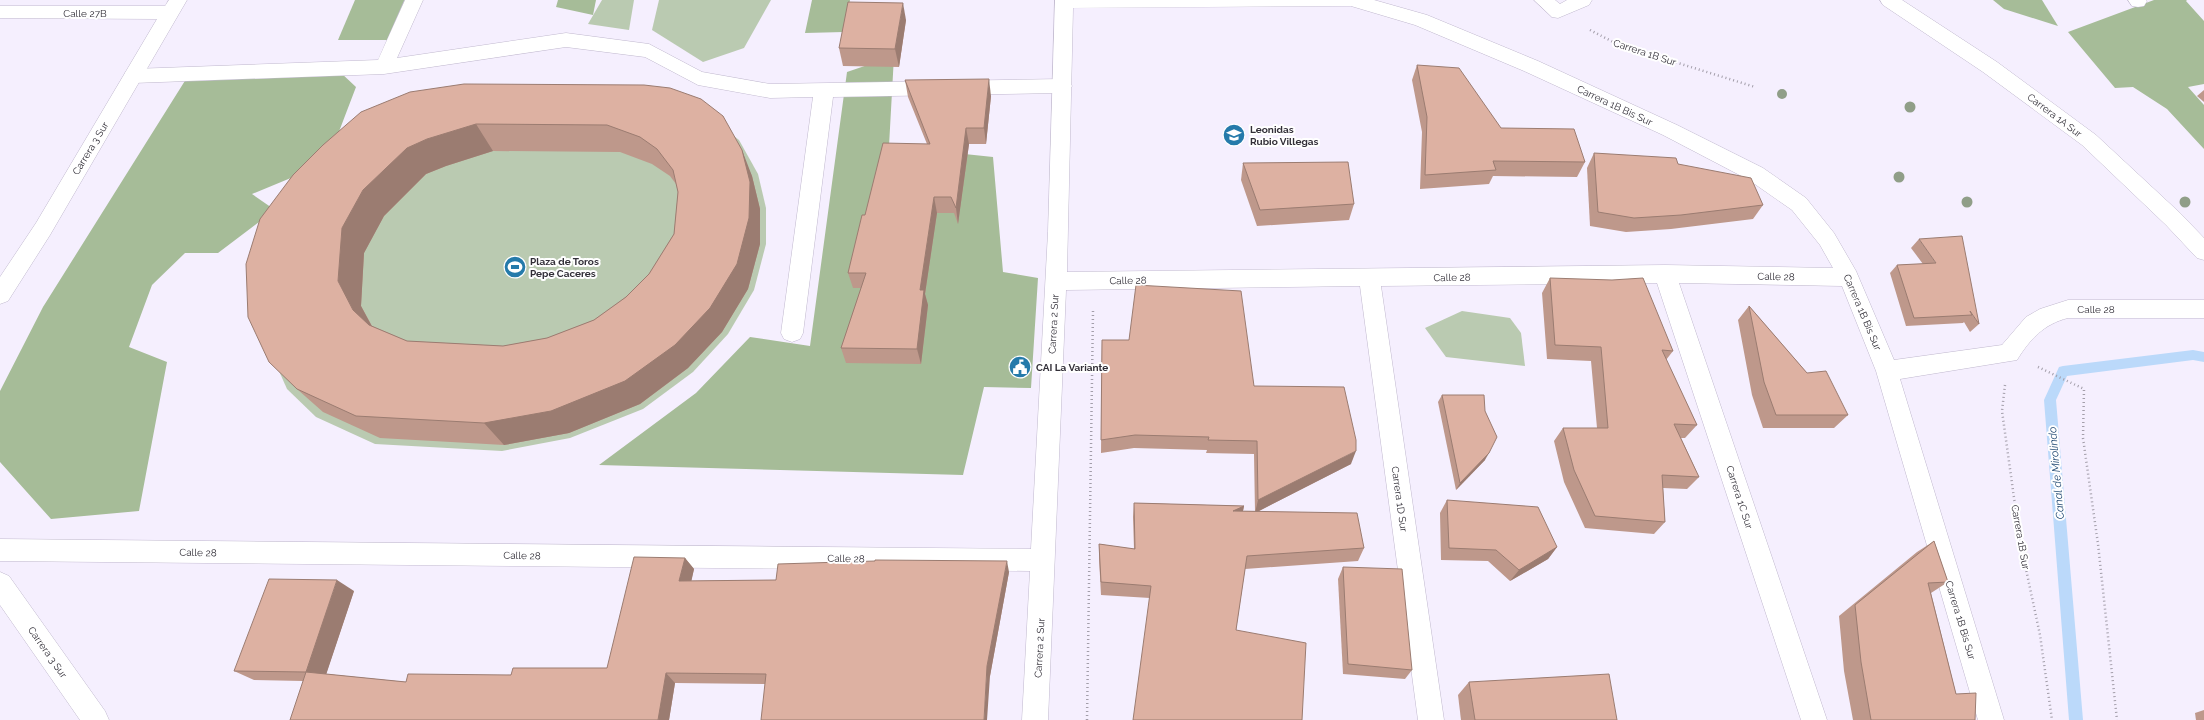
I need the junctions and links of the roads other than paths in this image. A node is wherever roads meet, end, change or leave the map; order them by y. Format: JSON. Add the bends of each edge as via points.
{"nodes":[{"id":1,"x":414,"y":0,"type":"edge"},
{"id":2,"x":1351,"y":0,"type":"edge"},
{"id":3,"x":1543,"y":0,"type":"edge"},
{"id":4,"x":1583,"y":0,"type":"edge"},
{"id":5,"x":1889,"y":0,"type":"edge"},
{"id":6,"x":1064,"y":1,"type":"edge"},
{"id":7,"x":174,"y":7,"type":"edge"},
{"id":8,"x":0,"y":12,"type":"edge"},
{"id":9,"x":384,"y":67,"type":"junction"},
{"id":10,"x":133,"y":76,"type":"junction"},
{"id":11,"x":1062,"y":86,"type":"junction"},
{"id":12,"x":824,"y":90,"type":"junction"},
{"id":13,"x":2204,"y":252,"type":"edge"},
{"id":14,"x":1665,"y":274,"type":"junction"},
{"id":15,"x":1849,"y":277,"type":"junction"},
{"id":16,"x":1369,"y":278,"type":"junction"},
{"id":17,"x":1055,"y":281,"type":"junction"},
{"id":18,"x":0,"y":295,"type":"edge"},
{"id":19,"x":2204,"y":309,"type":"edge"},
{"id":20,"x":792,"y":333,"type":"dead end"},
{"id":21,"x":1887,"y":371,"type":"junction"},
{"id":22,"x":0,"y":550,"type":"edge"},
{"id":23,"x":1044,"y":560,"type":"junction"},
{"id":24,"x":0,"y":584,"type":"edge"},
{"id":25,"x":96,"y":720,"type":"edge"},
{"id":26,"x":1035,"y":720,"type":"edge"},
{"id":27,"x":1430,"y":720,"type":"edge"},
{"id":28,"x":1814,"y":720,"type":"edge"},
{"id":29,"x":1991,"y":720,"type":"edge"}],
"edges":[{"from":1,"to":9,"type":"street"},
{"from":2,"to":6,"type":"street"},
{"from":2,"to":15,"type":"street","name":"Carrera 1B Bis Sur","via":[[1421,20],[1531,66],[1670,130],[1756,174],[1799,204],[1827,239]]},
{"from":3,"to":4,"type":"street","via":[[1558,12]]},
{"from":5,"to":13,"type":"street","name":"Carrera 1A Sur","via":[[1990,67],[2088,140],[2173,219]]},
{"from":6,"to":11,"type":"street","name":"Carrera 2 Sur"},
{"from":7,"to":8,"type":"street","name":"Calle 27B"},
{"from":7,"to":10,"type":"street","name":"Carrera 3 Sur"},
{"from":9,"to":10,"type":"street"},
{"from":9,"to":12,"type":"street","via":[[566,40],[649,51],[698,78],[770,91]]},
{"from":10,"to":18,"type":"street","name":"Carrera 3 Sur","via":[[43,229]]},
{"from":11,"to":12,"type":"street"},
{"from":11,"to":17,"type":"street","name":"Carrera 2 Sur"},
{"from":12,"to":20,"type":"street"},
{"from":14,"to":15,"type":"street","name":"Calle 28"},
{"from":14,"to":16,"type":"street","name":"Calle 28"},
{"from":14,"to":28,"type":"street","name":"Carrera 1C Sur"},
{"from":15,"to":21,"type":"street","name":"Carrera 1B Bis Sur"},
{"from":16,"to":17,"type":"street","name":"Calle 28"},
{"from":16,"to":27,"type":"street","name":"Carrera 1D Sur"},
{"from":17,"to":23,"type":"street","name":"Carrera 2 Sur"},
{"from":19,"to":21,"type":"street","name":"Calle 28","via":[[2061,311],[2048,314],[2023,332],[2009,353]]},
{"from":21,"to":29,"type":"street","name":"Carrera 1B Bis Sur"},
{"from":22,"to":23,"type":"street","name":"Calle 28"},
{"from":23,"to":26,"type":"street","name":"Carrera 2 Sur"},
{"from":24,"to":25,"type":"street","name":"Carrera 3 Sur"}]}
